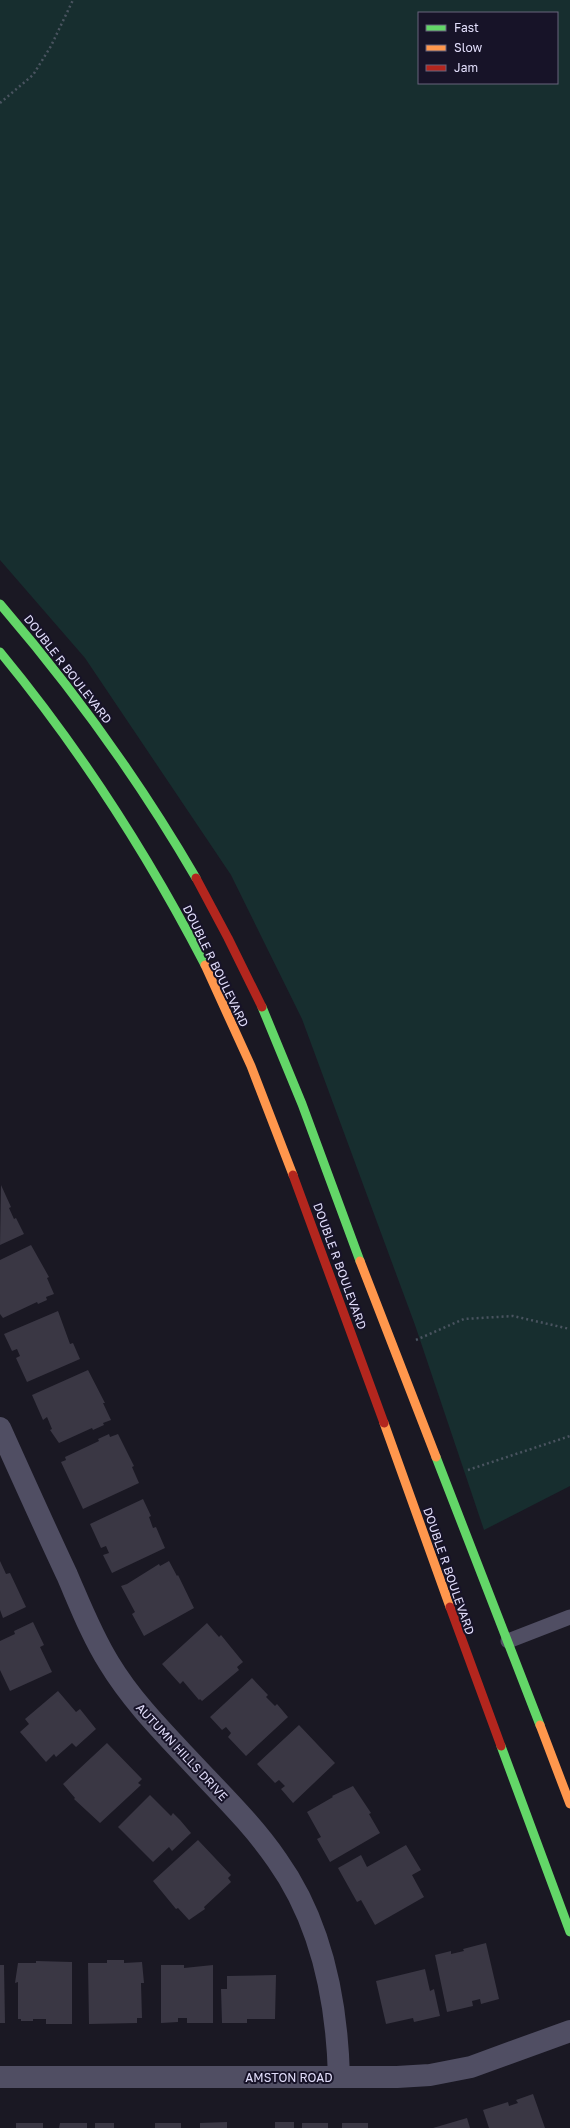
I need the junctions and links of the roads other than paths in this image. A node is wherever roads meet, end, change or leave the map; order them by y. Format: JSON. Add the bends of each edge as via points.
{"nodes":[{"id":1,"x":0,"y":604,"type":"edge"},
{"id":2,"x":0,"y":652,"type":"edge"},
{"id":3,"x":0,"y":1428,"type":"edge"},
{"id":4,"x":570,"y":1617,"type":"edge"},
{"id":5,"x":508,"y":1641,"type":"junction"},
{"id":6,"x":570,"y":1804,"type":"edge"},
{"id":7,"x":570,"y":1932,"type":"edge"},
{"id":8,"x":570,"y":2031,"type":"edge"},
{"id":9,"x":0,"y":2076,"type":"edge"},
{"id":10,"x":339,"y":2077,"type":"junction"}],
"edges":[{"from":1,"to":5,"type":"main road","name":"DOUBLE R BOULEVARD","via":[[51,664],[141,789],[190,868],[248,978],[287,1067]]},
{"from":2,"to":7,"type":"main road","name":"DOUBLE R BOULEVARD","via":[[79,754],[111,801],[175,910],[231,1020],[288,1160],[359,1350],[461,1642]]},
{"from":3,"to":10,"type":"street","name":"AUTUMN HILLS DRIVE","via":[[91,1629],[109,1663],[135,1701],[251,1826],[278,1860],[303,1902],[317,1936],[330,1987],[338,2040]]},
{"from":4,"to":5,"type":"lane"},
{"from":5,"to":6,"type":"main road","name":"DOUBLE R BOULEVARD"},
{"from":8,"to":10,"type":"street","name":"AMSTON ROAD","via":[[471,2067],[430,2075]]},
{"from":9,"to":10,"type":"street","name":"AMSTON ROAD"}]}
